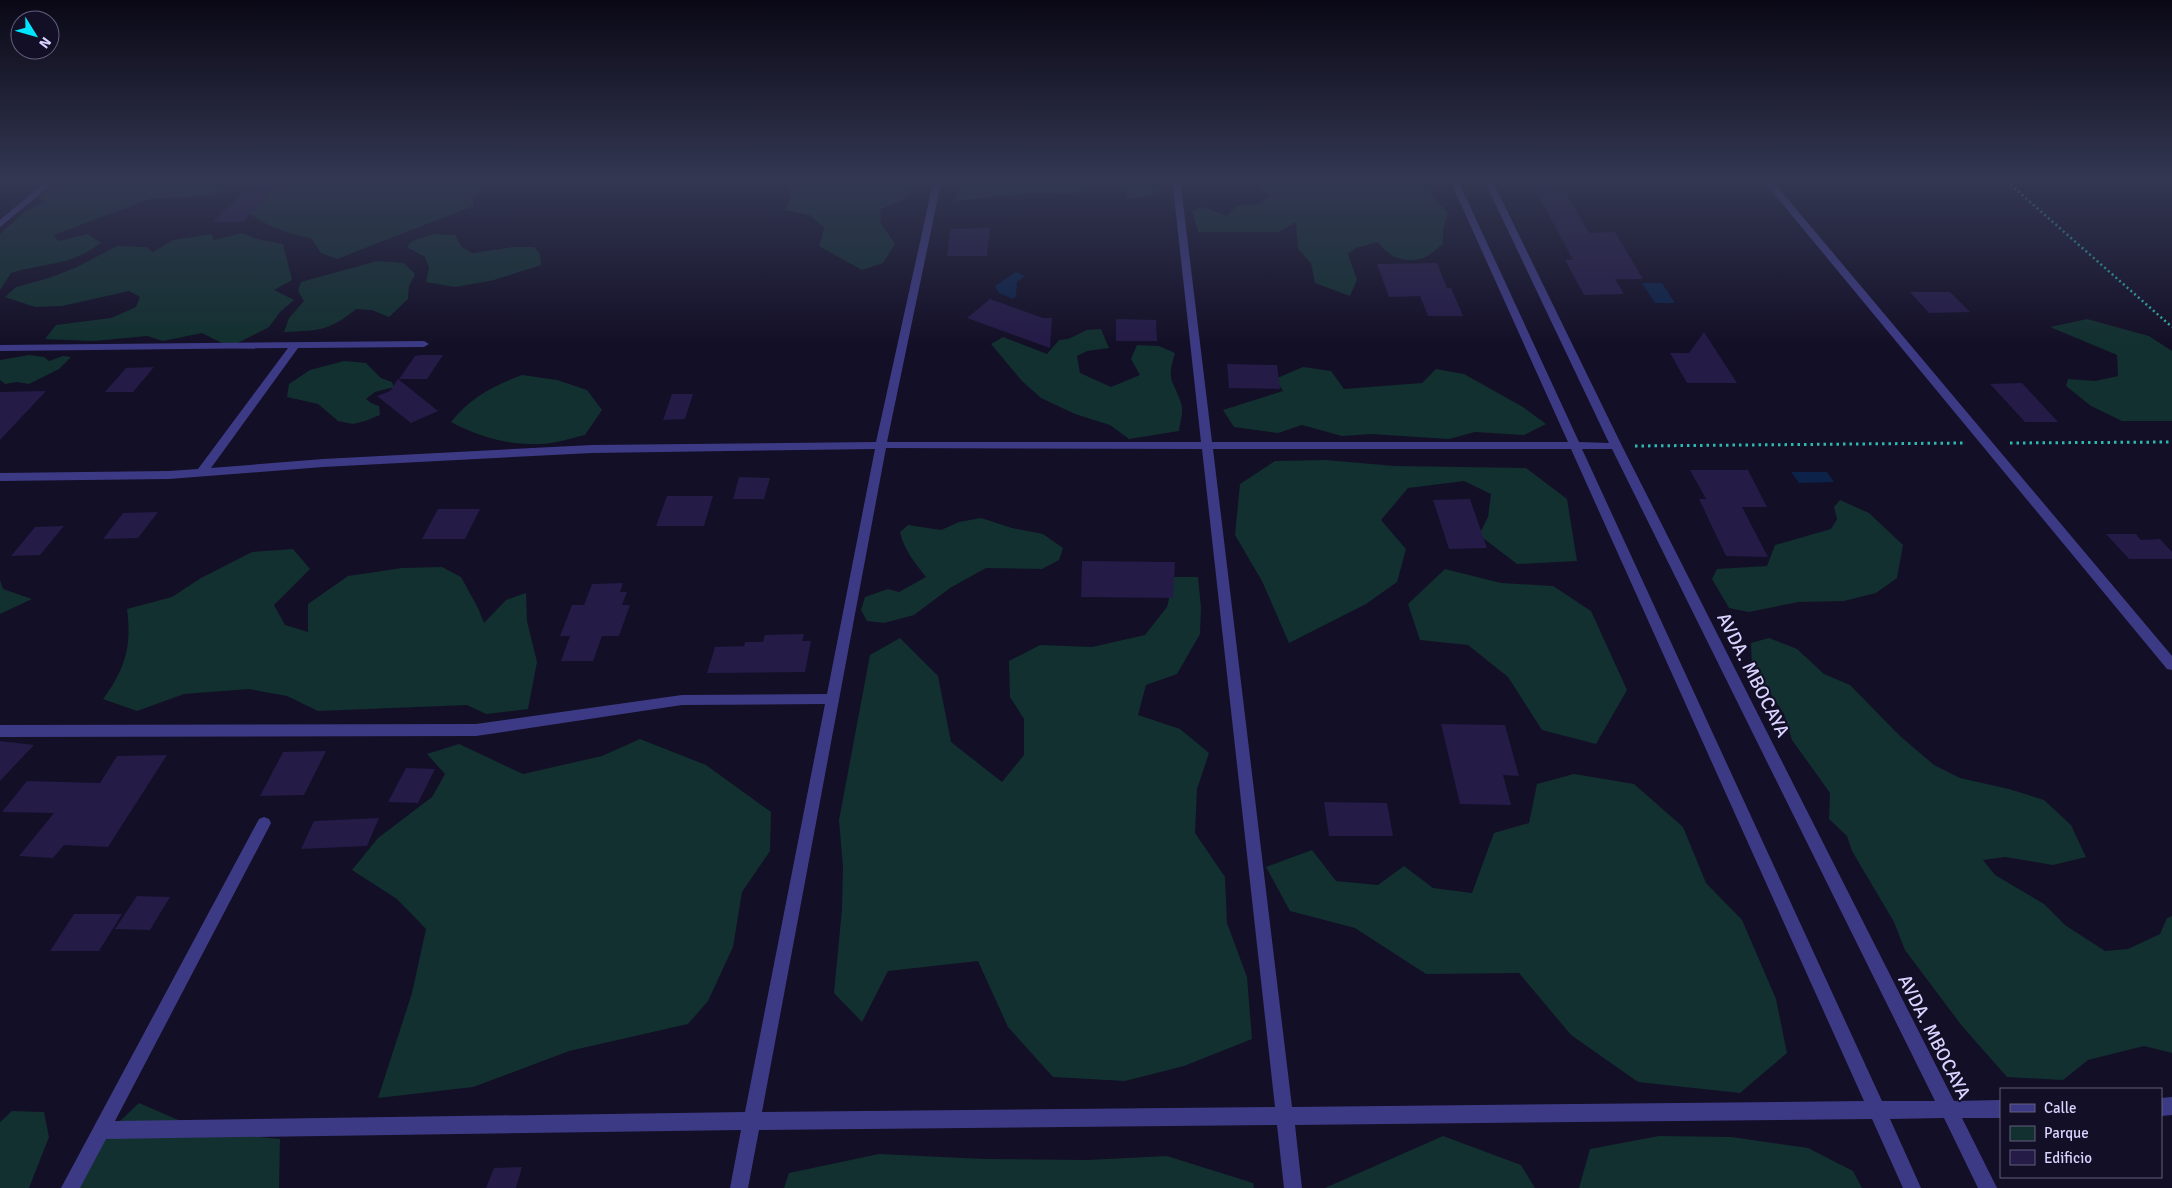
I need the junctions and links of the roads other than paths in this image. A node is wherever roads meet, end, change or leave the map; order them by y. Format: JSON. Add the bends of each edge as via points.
{"nodes":[{"id":1,"x":926,"y":233,"type":"edge"},
{"id":2,"x":1182,"y":233,"type":"edge"},
{"id":3,"x":1478,"y":233,"type":"edge"},
{"id":4,"x":1514,"y":233,"type":"edge"},
{"id":5,"x":1811,"y":233,"type":"edge"},
{"id":6,"x":424,"y":344,"type":"dead end"},
{"id":7,"x":295,"y":346,"type":"junction"},
{"id":8,"x":0,"y":348,"type":"edge"},
{"id":9,"x":881,"y":446,"type":"junction"},
{"id":10,"x":1616,"y":446,"type":"junction"},
{"id":11,"x":1206,"y":447,"type":"junction"},
{"id":12,"x":1574,"y":447,"type":"junction"},
{"id":13,"x":202,"y":472,"type":"junction"},
{"id":14,"x":0,"y":477,"type":"edge"},
{"id":15,"x":2172,"y":665,"type":"edge"},
{"id":16,"x":832,"y":699,"type":"junction"},
{"id":17,"x":0,"y":731,"type":"edge"},
{"id":18,"x":264,"y":823,"type":"dead end"},
{"id":19,"x":1877,"y":1109,"type":"junction"},
{"id":20,"x":2000,"y":1109,"type":"edge"},
{"id":21,"x":1950,"y":1110,"type":"junction"},
{"id":22,"x":1284,"y":1115,"type":"junction"},
{"id":23,"x":752,"y":1121,"type":"junction"},
{"id":24,"x":101,"y":1130,"type":"junction"},
{"id":25,"x":70,"y":1188,"type":"edge"},
{"id":26,"x":739,"y":1188,"type":"edge"},
{"id":27,"x":1293,"y":1188,"type":"edge"},
{"id":28,"x":1912,"y":1188,"type":"edge"},
{"id":29,"x":1988,"y":1188,"type":"edge"}],
"edges":[{"from":1,"to":9,"type":"street"},
{"from":2,"to":11,"type":"street"},
{"from":3,"to":12,"type":"street"},
{"from":4,"to":10,"type":"street","name":"AVDA. MBOCAYA"},
{"from":5,"to":15,"type":"street"},
{"from":6,"to":7,"type":"street"},
{"from":7,"to":8,"type":"street"},
{"from":7,"to":13,"type":"street"},
{"from":9,"to":11,"type":"street"},
{"from":9,"to":13,"type":"street","via":[[592,449]]},
{"from":9,"to":16,"type":"street"},
{"from":10,"to":12,"type":"street"},
{"from":10,"to":21,"type":"street","name":"AVDA. MBOCAYA"},
{"from":11,"to":12,"type":"street"},
{"from":11,"to":22,"type":"street"},
{"from":12,"to":19,"type":"street"},
{"from":13,"to":14,"type":"street"},
{"from":16,"to":17,"type":"street","via":[[682,700],[476,730]]},
{"from":16,"to":23,"type":"street"},
{"from":18,"to":24,"type":"street"},
{"from":19,"to":21,"type":"street"},
{"from":19,"to":22,"type":"street"},
{"from":19,"to":28,"type":"street"},
{"from":20,"to":21,"type":"street"},
{"from":21,"to":29,"type":"street","name":"AVDA. MBOCAYA"},
{"from":22,"to":23,"type":"street"},
{"from":22,"to":27,"type":"street"},
{"from":23,"to":24,"type":"street"},
{"from":23,"to":26,"type":"street"},
{"from":24,"to":25,"type":"street"}]}
